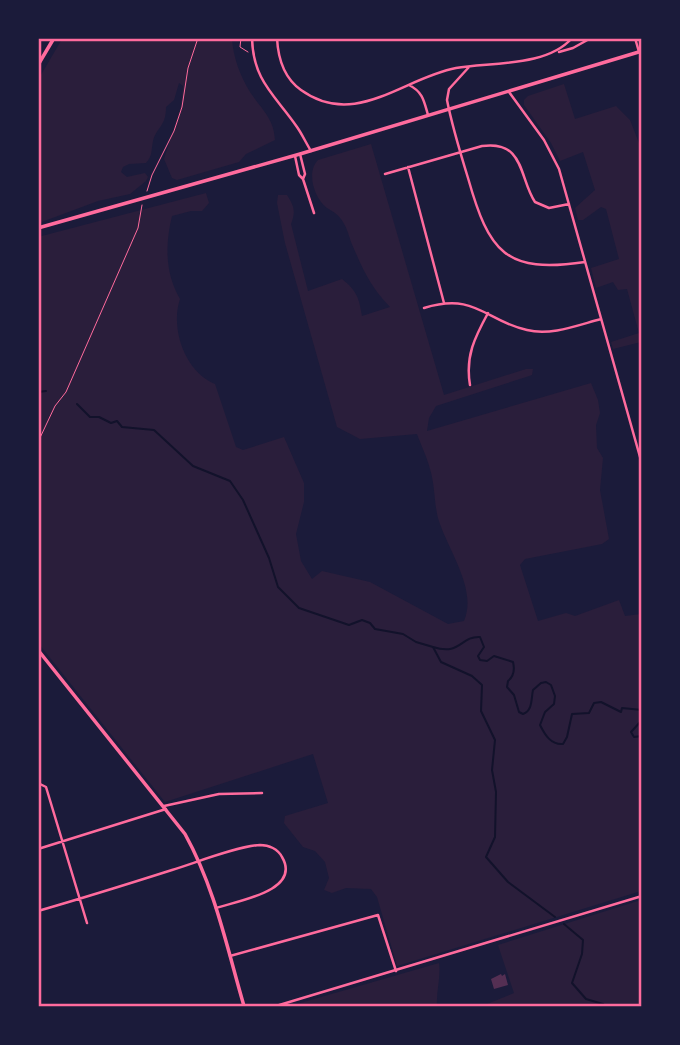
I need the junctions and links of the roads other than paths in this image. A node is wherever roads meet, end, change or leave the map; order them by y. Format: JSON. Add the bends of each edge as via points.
{"nodes":[{"id":1,"x":54,"y":38,"type":"edge"},
{"id":2,"x":252,"y":38,"type":"edge"},
{"id":3,"x":277,"y":38,"type":"edge"},
{"id":4,"x":572,"y":38,"type":"edge"},
{"id":5,"x":591,"y":38,"type":"edge"},
{"id":6,"x":635,"y":38,"type":"edge"},
{"id":7,"x":640,"y":51,"type":"edge"},
{"id":8,"x":555,"y":52,"type":"junction"},
{"id":9,"x":38,"y":65,"type":"edge"},
{"id":10,"x":470,"y":66,"type":"junction"},
{"id":11,"x":409,"y":85,"type":"junction"},
{"id":12,"x":509,"y":92,"type":"junction"},
{"id":13,"x":449,"y":110,"type":"junction"},
{"id":14,"x":428,"y":115,"type":"junction"},
{"id":15,"x":311,"y":151,"type":"junction"},
{"id":16,"x":460,"y":152,"type":"junction"},
{"id":17,"x":297,"y":155,"type":"junction"},
{"id":18,"x":408,"y":167,"type":"junction"},
{"id":19,"x":385,"y":174,"type":"dead end"},
{"id":20,"x":569,"y":204,"type":"junction"},
{"id":21,"x":314,"y":213,"type":"dead end"},
{"id":22,"x":38,"y":228,"type":"edge"},
{"id":23,"x":585,"y":262,"type":"junction"},
{"id":24,"x":444,"y":303,"type":"junction"},
{"id":25,"x":424,"y":308,"type":"dead end"},
{"id":26,"x":488,"y":313,"type":"junction"},
{"id":27,"x":601,"y":319,"type":"junction"},
{"id":28,"x":470,"y":384,"type":"dead end"},
{"id":29,"x":642,"y":464,"type":"edge"},
{"id":30,"x":38,"y":650,"type":"edge"},
{"id":31,"x":40,"y":783,"type":"edge"},
{"id":32,"x":262,"y":793,"type":"dead end"},
{"id":33,"x":165,"y":807,"type":"junction"},
{"id":34,"x":61,"y":841,"type":"junction"},
{"id":35,"x":38,"y":849,"type":"edge"},
{"id":36,"x":200,"y":861,"type":"junction"},
{"id":37,"x":642,"y":896,"type":"edge"},
{"id":38,"x":79,"y":899,"type":"junction"},
{"id":39,"x":216,"y":908,"type":"junction"},
{"id":40,"x":38,"y":911,"type":"edge"},
{"id":41,"x":87,"y":923,"type":"dead end"},
{"id":42,"x":230,"y":956,"type":"junction"},
{"id":43,"x":396,"y":971,"type":"junction"},
{"id":44,"x":244,"y":1006,"type":"edge"},
{"id":45,"x":276,"y":1006,"type":"edge"}],
"edges":[{"from":1,"to":9,"type":"main road"},
{"from":2,"to":15,"type":"street","via":[[265,86]]},
{"from":3,"to":11,"type":"street","via":[[284,69],[314,99],[356,103]]},
{"from":4,"to":8,"type":"street"},
{"from":5,"to":8,"type":"street"},
{"from":6,"to":7,"type":"street"},
{"from":7,"to":12,"type":"main road"},
{"from":8,"to":10,"type":"street"},
{"from":10,"to":11,"type":"street"},
{"from":10,"to":13,"type":"street","via":[[449,89]]},
{"from":11,"to":14,"type":"street","via":[[423,95]]},
{"from":12,"to":13,"type":"main road"},
{"from":12,"to":20,"type":"street","via":[[552,152]]},
{"from":13,"to":14,"type":"main road"},
{"from":13,"to":16,"type":"street"},
{"from":14,"to":15,"type":"main road"},
{"from":15,"to":17,"type":"main road"},
{"from":16,"to":18,"type":"street"},
{"from":16,"to":20,"type":"street","via":[[502,148],[520,164],[535,202],[549,208]]},
{"from":16,"to":23,"type":"street","via":[[482,225],[501,249],[537,266]]},
{"from":17,"to":21,"type":"street"},
{"from":17,"to":22,"type":"main road"},
{"from":18,"to":19,"type":"street"},
{"from":18,"to":24,"type":"street"},
{"from":20,"to":23,"type":"street"},
{"from":23,"to":27,"type":"street"},
{"from":24,"to":25,"type":"street"},
{"from":24,"to":26,"type":"street"},
{"from":26,"to":27,"type":"street","via":[[537,332]]},
{"from":26,"to":28,"type":"street","via":[[470,350]]},
{"from":27,"to":29,"type":"street"},
{"from":30,"to":33,"type":"main road"},
{"from":31,"to":34,"type":"street","via":[[46,787]]},
{"from":32,"to":33,"type":"street","via":[[219,794]]},
{"from":33,"to":34,"type":"street"},
{"from":33,"to":36,"type":"main road"},
{"from":34,"to":35,"type":"street"},
{"from":34,"to":38,"type":"street"},
{"from":36,"to":38,"type":"street"},
{"from":36,"to":39,"type":"main road"},
{"from":36,"to":39,"type":"street","via":[[262,845],[275,849],[284,862],[285,873],[277,887]]},
{"from":37,"to":43,"type":"street"},
{"from":38,"to":40,"type":"street"},
{"from":38,"to":41,"type":"street"},
{"from":39,"to":42,"type":"main road"},
{"from":42,"to":43,"type":"street","via":[[377,915]]},
{"from":42,"to":44,"type":"main road"},
{"from":43,"to":45,"type":"street"}]}
